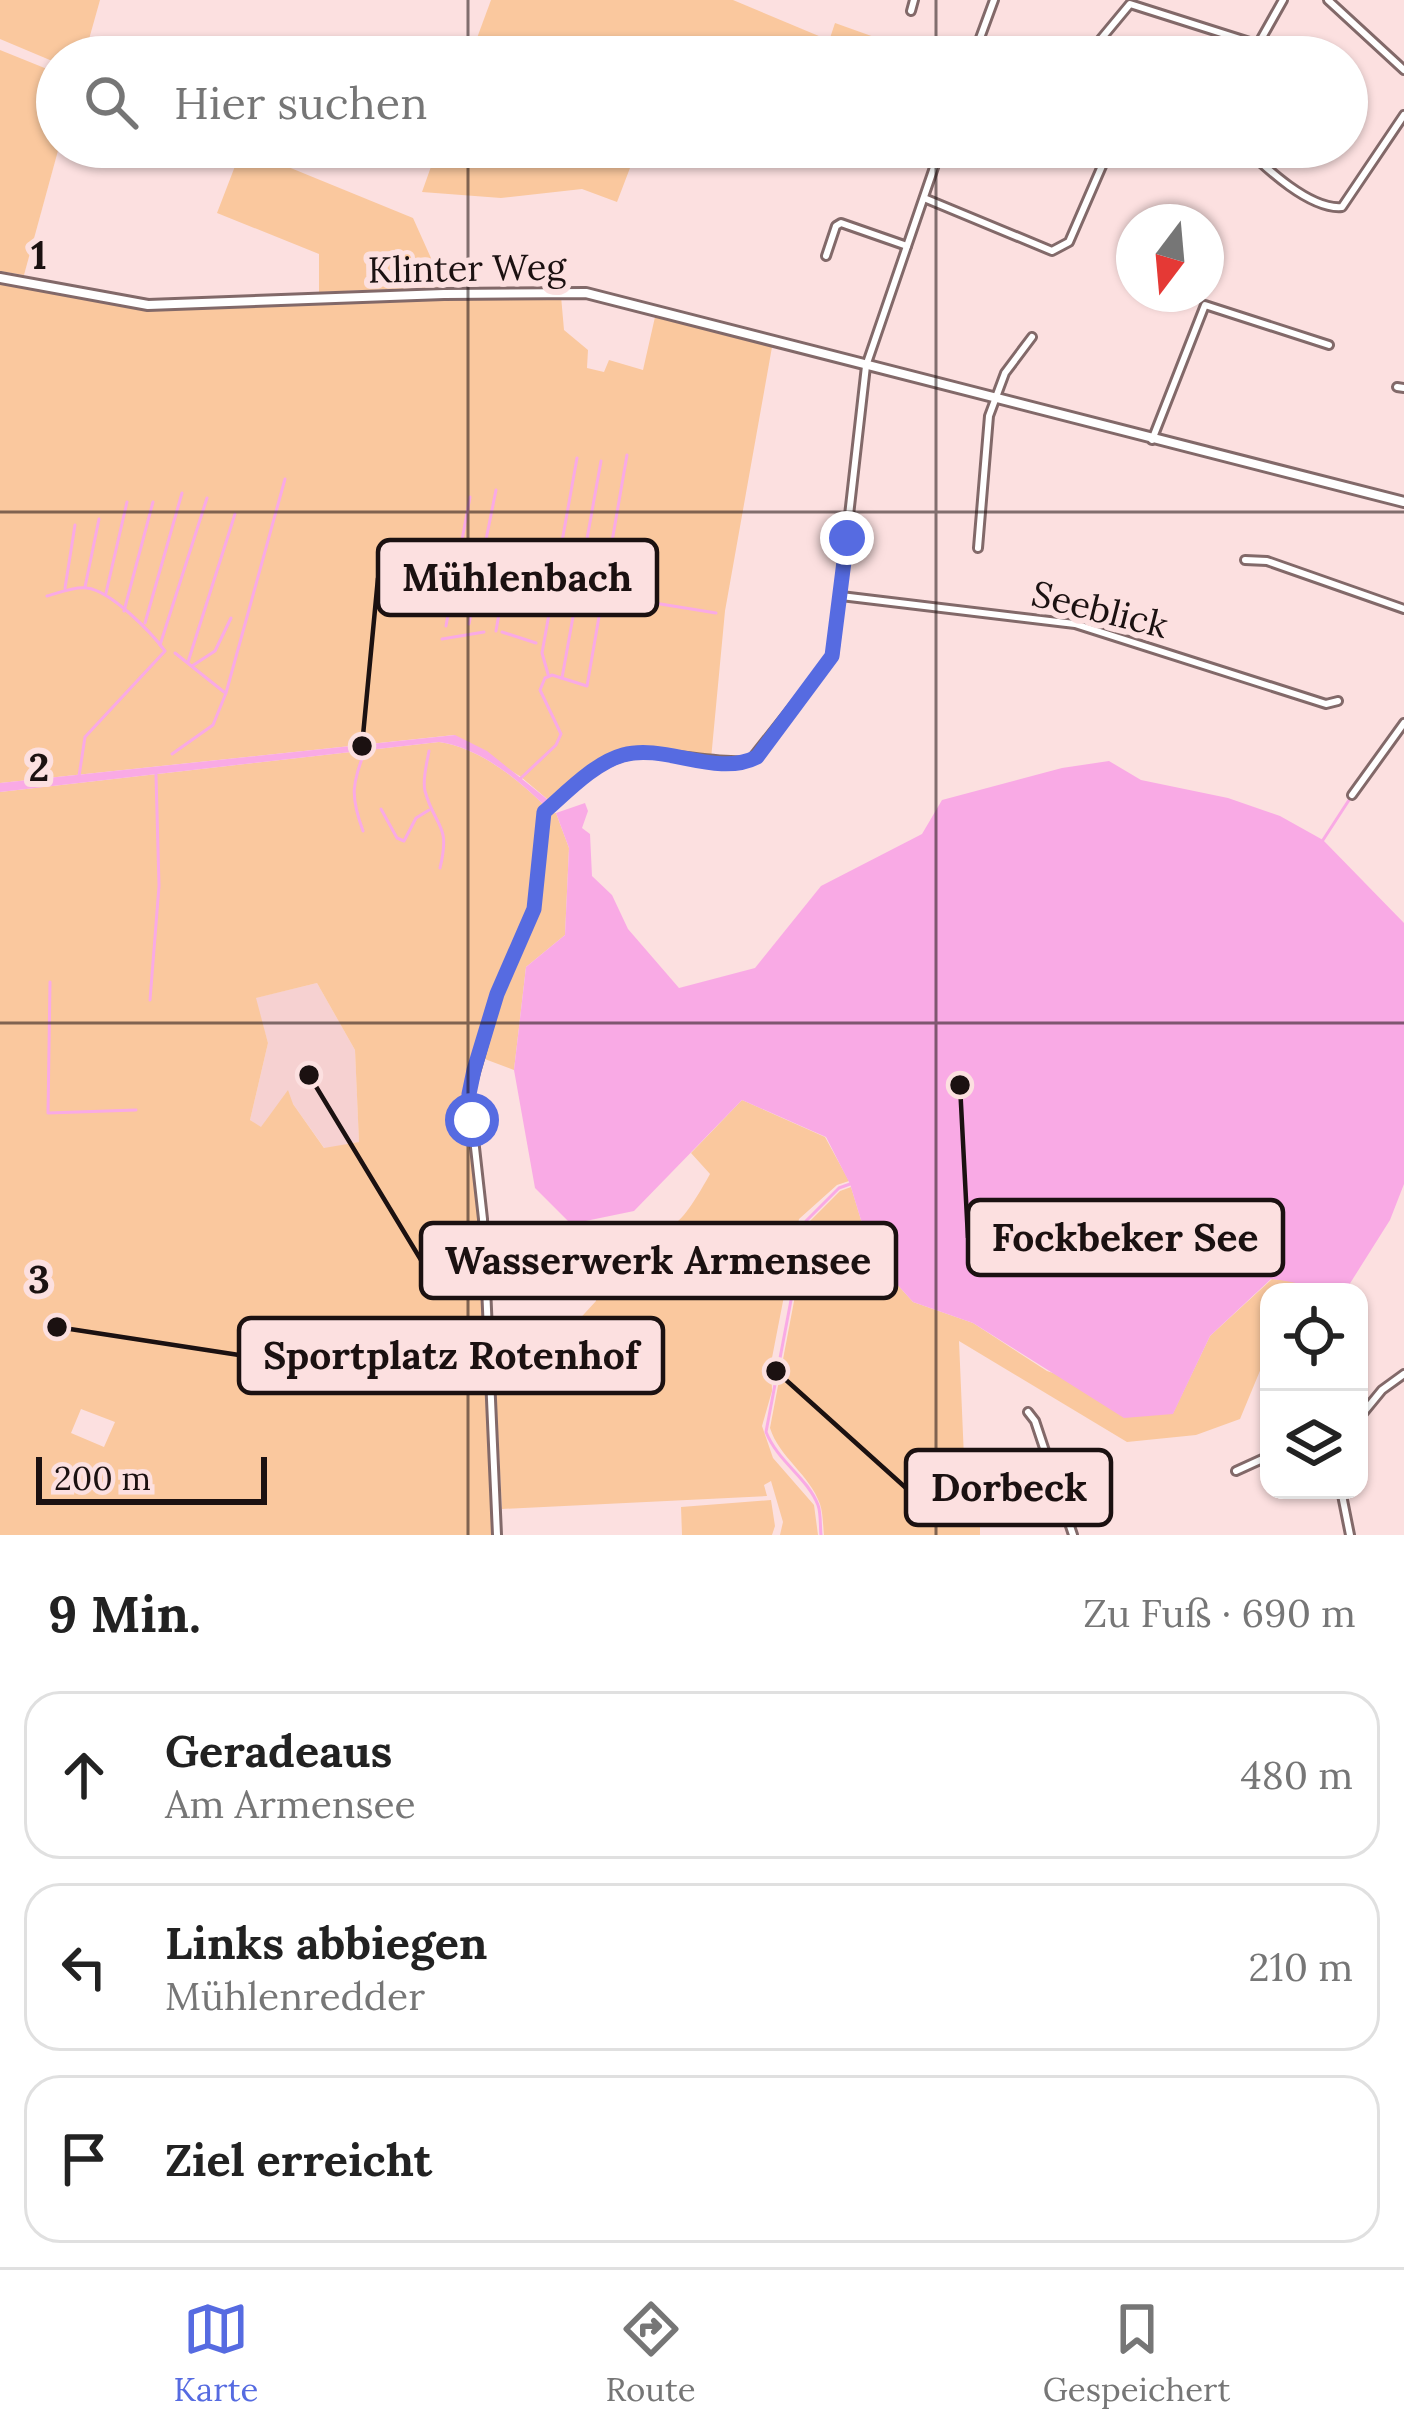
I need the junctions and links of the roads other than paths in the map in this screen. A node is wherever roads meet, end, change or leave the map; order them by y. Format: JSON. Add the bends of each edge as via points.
{"nodes":[{"id":1,"x":914,"y":0,"type":"edge"},
{"id":2,"x":994,"y":0,"type":"edge"},
{"id":3,"x":1283,"y":0,"type":"edge"},
{"id":4,"x":1328,"y":0,"type":"edge"},
{"id":5,"x":911,"y":11,"type":"dead end"},
{"id":6,"x":981,"y":36,"type":"edge"},
{"id":7,"x":1103,"y":36,"type":"edge"},
{"id":8,"x":1231,"y":36,"type":"edge"},
{"id":9,"x":1261,"y":36,"type":"edge"},
{"id":10,"x":1367,"y":36,"type":"edge"},
{"id":11,"x":1368,"y":37,"type":"edge"},
{"id":12,"x":1404,"y":70,"type":"edge"},
{"id":13,"x":1404,"y":115,"type":"edge"},
{"id":14,"x":934,"y":168,"type":"edge"},
{"id":15,"x":1101,"y":168,"type":"edge"},
{"id":16,"x":1266,"y":168,"type":"edge"},
{"id":17,"x":924,"y":197,"type":"junction"},
{"id":18,"x":907,"y":246,"type":"junction"},
{"id":19,"x":826,"y":256,"type":"dead end"},
{"id":20,"x":0,"y":278,"type":"edge"},
{"id":21,"x":1224,"y":311,"type":"edge"},
{"id":22,"x":1202,"y":312,"type":"edge"},
{"id":23,"x":1032,"y":337,"type":"dead end"},
{"id":24,"x":1329,"y":346,"type":"dead end"},
{"id":25,"x":866,"y":366,"type":"junction"},
{"id":26,"x":995,"y":401,"type":"junction"},
{"id":27,"x":1152,"y":440,"type":"junction"},
{"id":28,"x":1404,"y":502,"type":"edge"},
{"id":29,"x":978,"y":548,"type":"dead end"},
{"id":30,"x":1245,"y":560,"type":"dead end"},
{"id":31,"x":841,"y":596,"type":"junction"},
{"id":32,"x":1404,"y":610,"type":"edge"},
{"id":33,"x":1338,"y":701,"type":"dead end"},
{"id":34,"x":1404,"y":723,"type":"edge"},
{"id":35,"x":1352,"y":794,"type":"dead end"},
{"id":36,"x":1404,"y":1374,"type":"edge"},
{"id":37,"x":1368,"y":1407,"type":"edge"},
{"id":38,"x":1028,"y":1412,"type":"dead end"},
{"id":39,"x":1260,"y":1460,"type":"edge"},
{"id":40,"x":1236,"y":1472,"type":"dead end"},
{"id":41,"x":1343,"y":1499,"type":"edge"},
{"id":42,"x":497,"y":1535,"type":"edge"},
{"id":43,"x":1073,"y":1535,"type":"edge"},
{"id":44,"x":1350,"y":1535,"type":"edge"}],
"edges":[{"from":1,"to":5,"type":"street"},
{"from":2,"to":6,"type":"street"},
{"from":3,"to":9,"type":"street"},
{"from":4,"to":10,"type":"street"},
{"from":7,"to":8,"type":"street","via":[[1130,4]]},
{"from":11,"to":12,"type":"street"},
{"from":13,"to":16,"type":"street","via":[[1342,207],[1325,206]]},
{"from":14,"to":17,"type":"street"},
{"from":15,"to":17,"type":"street","via":[[1069,242],[1052,251]]},
{"from":17,"to":18,"type":"street"},
{"from":18,"to":19,"type":"street","via":[[841,223]]},
{"from":18,"to":25,"type":"street"},
{"from":20,"to":25,"type":"street","name":"Klinter Weg","via":[[148,305],[586,293]]},
{"from":21,"to":24,"type":"street"},
{"from":22,"to":27,"type":"street"},
{"from":23,"to":26,"type":"street"},
{"from":25,"to":26,"type":"street","name":"Klinter Weg"},
{"from":25,"to":31,"type":"street"},
{"from":26,"to":27,"type":"street","name":"Klinter Weg"},
{"from":26,"to":29,"type":"street"},
{"from":27,"to":28,"type":"street","name":"Klinter Weg"},
{"from":30,"to":32,"type":"street"},
{"from":31,"to":33,"type":"street","name":"Seeblick","via":[[1075,624],[1326,704]]},
{"from":31,"to":42,"type":"street","via":[[832,656],[757,757],[714,763],[623,755],[544,812],[534,909],[497,994],[469,1094],[483,1219]]},
{"from":34,"to":35,"type":"street"},
{"from":36,"to":37,"type":"street"},
{"from":38,"to":43,"type":"street"},
{"from":39,"to":40,"type":"street"},
{"from":41,"to":44,"type":"street"}]}
